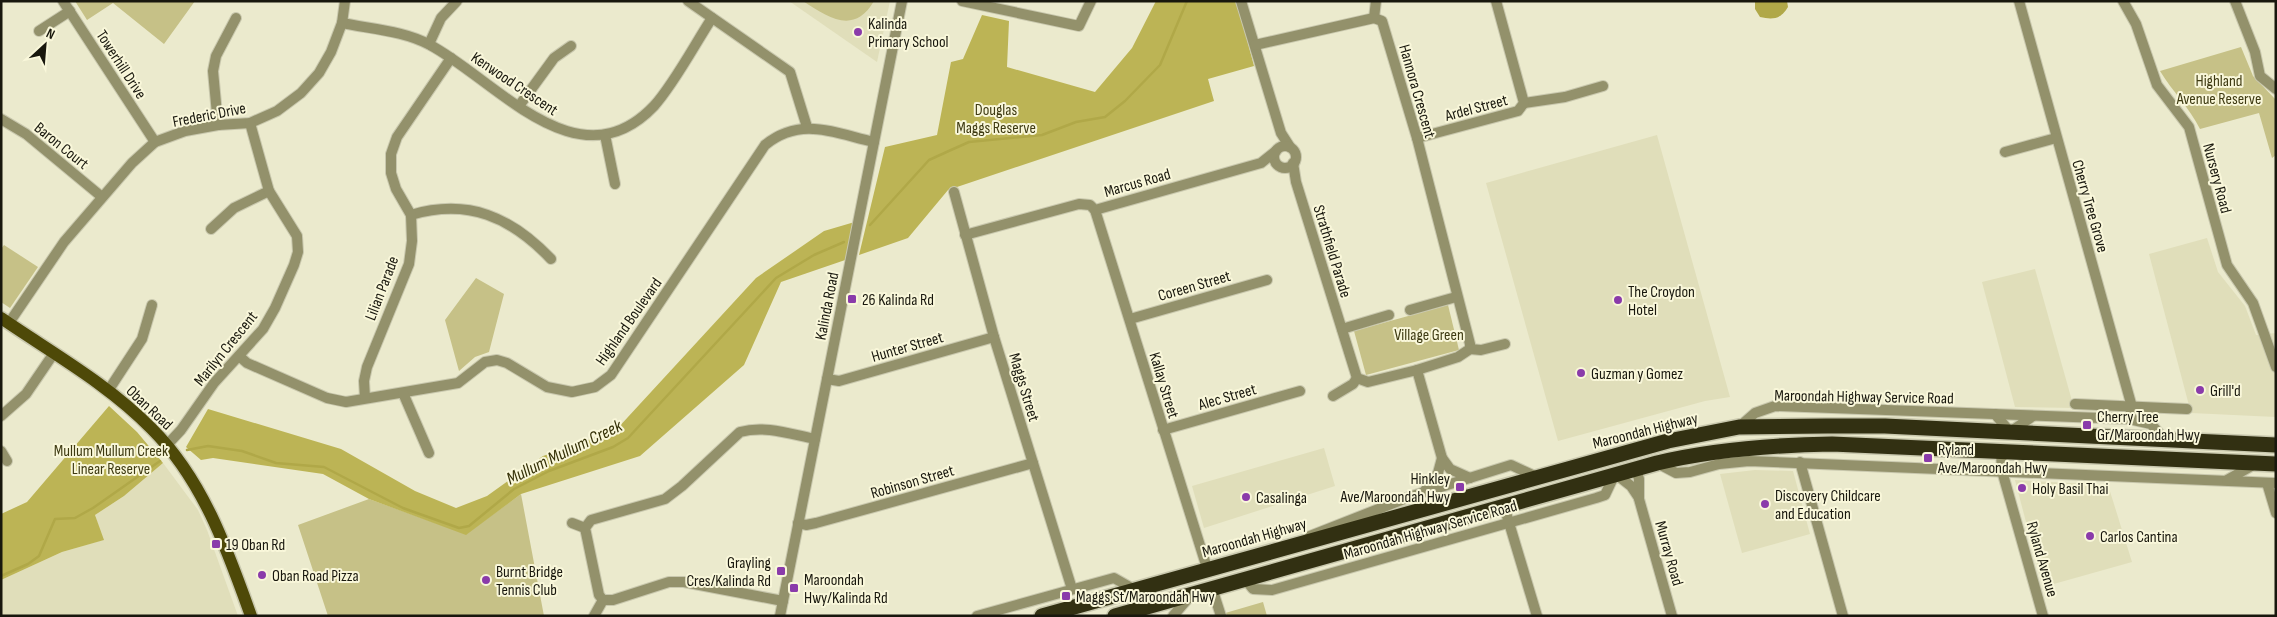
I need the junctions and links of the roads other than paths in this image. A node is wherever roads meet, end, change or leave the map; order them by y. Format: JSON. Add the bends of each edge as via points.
{"nodes":[{"id":1,"x":63,"y":1,"type":"edge"},
{"id":2,"x":345,"y":1,"type":"edge"},
{"id":3,"x":457,"y":1,"type":"edge"},
{"id":4,"x":688,"y":1,"type":"edge"},
{"id":5,"x":902,"y":1,"type":"edge"},
{"id":6,"x":962,"y":1,"type":"edge"},
{"id":7,"x":1091,"y":1,"type":"edge"},
{"id":8,"x":1241,"y":1,"type":"edge"},
{"id":9,"x":1376,"y":1,"type":"edge"},
{"id":10,"x":1496,"y":1,"type":"edge"},
{"id":11,"x":2019,"y":1,"type":"edge"},
{"id":12,"x":2124,"y":1,"type":"edge"},
{"id":13,"x":2235,"y":1,"type":"edge"},
{"id":14,"x":70,"y":11,"type":"junction"},
{"id":15,"x":236,"y":18,"type":"dead end"},
{"id":16,"x":712,"y":18,"type":"junction"},
{"id":17,"x":1374,"y":18,"type":"junction"},
{"id":18,"x":342,"y":23,"type":"junction"},
{"id":19,"x":39,"y":31,"type":"dead end"},
{"id":20,"x":429,"y":44,"type":"junction"},
{"id":21,"x":1255,"y":45,"type":"junction"},
{"id":22,"x":571,"y":46,"type":"dead end"},
{"id":23,"x":451,"y":58,"type":"junction"},
{"id":24,"x":1603,"y":86,"type":"dead end"},
{"id":25,"x":2276,"y":89,"type":"edge"},
{"id":26,"x":1524,"y":103,"type":"junction"},
{"id":27,"x":519,"y":106,"type":"junction"},
{"id":28,"x":1,"y":119,"type":"edge"},
{"id":29,"x":250,"y":123,"type":"junction"},
{"id":30,"x":218,"y":125,"type":"junction"},
{"id":31,"x":807,"y":127,"type":"junction"},
{"id":32,"x":1281,"y":133,"type":"junction"},
{"id":33,"x":605,"y":135,"type":"junction"},
{"id":34,"x":1417,"y":138,"type":"junction"},
{"id":35,"x":2056,"y":138,"type":"junction"},
{"id":36,"x":155,"y":142,"type":"junction"},
{"id":37,"x":874,"y":142,"type":"junction"},
{"id":38,"x":1290,"y":147,"type":"junction"},
{"id":39,"x":1276,"y":150,"type":"junction"},
{"id":40,"x":2005,"y":152,"type":"dead end"},
{"id":41,"x":1261,"y":163,"type":"junction"},
{"id":42,"x":1293,"y":163,"type":"junction"},
{"id":43,"x":1280,"y":166,"type":"junction"},
{"id":44,"x":1296,"y":182,"type":"junction"},
{"id":45,"x":615,"y":184,"type":"dead end"},
{"id":46,"x":269,"y":191,"type":"junction"},
{"id":47,"x":954,"y":192,"type":"dead end"},
{"id":48,"x":102,"y":197,"type":"junction"},
{"id":49,"x":1095,"y":210,"type":"junction"},
{"id":50,"x":411,"y":215,"type":"junction"},
{"id":51,"x":211,"y":229,"type":"dead end"},
{"id":52,"x":965,"y":236,"type":"junction"},
{"id":53,"x":551,"y":259,"type":"dead end"},
{"id":54,"x":1267,"y":280,"type":"dead end"},
{"id":55,"x":1456,"y":297,"type":"junction"},
{"id":56,"x":152,"y":305,"type":"dead end"},
{"id":57,"x":1410,"y":310,"type":"dead end"},
{"id":58,"x":1389,"y":315,"type":"dead end"},
{"id":59,"x":1130,"y":319,"type":"junction"},
{"id":60,"x":5,"y":321,"type":"edge"},
{"id":61,"x":1342,"y":329,"type":"junction"},
{"id":62,"x":994,"y":337,"type":"junction"},
{"id":63,"x":1505,"y":344,"type":"dead end"},
{"id":64,"x":1470,"y":349,"type":"junction"},
{"id":65,"x":54,"y":354,"type":"junction"},
{"id":66,"x":239,"y":356,"type":"junction"},
{"id":67,"x":2276,"y":367,"type":"edge"},
{"id":68,"x":1416,"y":370,"type":"junction"},
{"id":69,"x":1357,"y":378,"type":"junction"},
{"id":70,"x":827,"y":379,"type":"junction"},
{"id":71,"x":108,"y":391,"type":"junction"},
{"id":72,"x":1300,"y":391,"type":"dead end"},
{"id":73,"x":403,"y":393,"type":"junction"},
{"id":74,"x":1333,"y":396,"type":"dead end"},
{"id":75,"x":365,"y":398,"type":"junction"},
{"id":76,"x":2075,"y":404,"type":"dead end"},
{"id":77,"x":2132,"y":407,"type":"junction"},
{"id":78,"x":2187,"y":409,"type":"dead end"},
{"id":79,"x":1995,"y":414,"type":"junction"},
{"id":80,"x":1,"y":416,"type":"edge"},
{"id":81,"x":2033,"y":416,"type":"junction"},
{"id":82,"x":2130,"y":419,"type":"junction"},
{"id":83,"x":1739,"y":427,"type":"junction"},
{"id":84,"x":1163,"y":430,"type":"junction"},
{"id":85,"x":1955,"y":431,"type":"junction"},
{"id":86,"x":2010,"y":432,"type":"junction"},
{"id":87,"x":815,"y":439,"type":"junction"},
{"id":88,"x":2165,"y":440,"type":"junction"},
{"id":89,"x":167,"y":445,"type":"junction"},
{"id":90,"x":2276,"y":445,"type":"edge"},
{"id":91,"x":1,"y":451,"type":"edge"},
{"id":92,"x":1955,"y":451,"type":"junction"},
{"id":93,"x":2001,"y":452,"type":"junction"},
{"id":94,"x":429,"y":453,"type":"dead end"},
{"id":95,"x":1625,"y":453,"type":"junction"},
{"id":96,"x":1442,"y":458,"type":"junction"},
{"id":97,"x":8,"y":461,"type":"dead end"},
{"id":98,"x":1800,"y":462,"type":"junction"},
{"id":99,"x":1033,"y":463,"type":"junction"},
{"id":100,"x":1658,"y":463,"type":"junction"},
{"id":101,"x":2256,"y":464,"type":"junction"},
{"id":102,"x":2276,"y":464,"type":"edge"},
{"id":103,"x":1636,"y":469,"type":"junction"},
{"id":104,"x":2002,"y":472,"type":"junction"},
{"id":105,"x":1616,"y":475,"type":"junction"},
{"id":106,"x":1537,"y":476,"type":"junction"},
{"id":107,"x":1470,"y":478,"type":"junction"},
{"id":108,"x":2227,"y":480,"type":"junction"},
{"id":109,"x":2272,"y":483,"type":"edge"},
{"id":110,"x":1424,"y":492,"type":"junction"},
{"id":111,"x":1639,"y":499,"type":"junction"},
{"id":112,"x":1504,"y":506,"type":"junction"},
{"id":113,"x":2276,"y":514,"type":"edge"},
{"id":114,"x":1510,"y":522,"type":"junction"},
{"id":115,"x":572,"y":523,"type":"dead end"},
{"id":116,"x":798,"y":524,"type":"junction"},
{"id":117,"x":585,"y":528,"type":"junction"},
{"id":118,"x":1291,"y":545,"type":"junction"},
{"id":119,"x":1207,"y":568,"type":"junction"},
{"id":120,"x":1246,"y":579,"type":"junction"},
{"id":121,"x":1212,"y":588,"type":"junction"},
{"id":122,"x":1072,"y":589,"type":"junction"},
{"id":123,"x":1135,"y":590,"type":"junction"},
{"id":124,"x":1192,"y":594,"type":"junction"},
{"id":125,"x":603,"y":600,"type":"junction"},
{"id":126,"x":783,"y":600,"type":"junction"},
{"id":127,"x":251,"y":616,"type":"edge"},
{"id":128,"x":594,"y":616,"type":"edge"},
{"id":129,"x":780,"y":616,"type":"edge"},
{"id":130,"x":977,"y":616,"type":"edge"},
{"id":131,"x":1042,"y":616,"type":"edge"},
{"id":132,"x":1116,"y":616,"type":"edge"},
{"id":133,"x":1173,"y":616,"type":"edge"},
{"id":134,"x":1221,"y":616,"type":"edge"},
{"id":135,"x":1537,"y":616,"type":"edge"},
{"id":136,"x":1672,"y":616,"type":"edge"},
{"id":137,"x":1843,"y":616,"type":"edge"},
{"id":138,"x":2043,"y":616,"type":"edge"}],
"edges":[{"from":1,"to":14,"type":"street","name":"Towerhill Drive"},
{"from":2,"to":18,"type":"street","name":"Frederic Drive"},
{"from":3,"to":20,"type":"street","via":[[441,18]]},
{"from":4,"to":16,"type":"street"},
{"from":5,"to":37,"type":"street","name":"Kalinda Road"},
{"from":6,"to":7,"type":"street","via":[[1078,26]]},
{"from":8,"to":21,"type":"street"},
{"from":9,"to":17,"type":"street"},
{"from":10,"to":26,"type":"street","name":"Ardel Street"},
{"from":11,"to":35,"type":"street","name":"Cherry Tree Grove"},
{"from":12,"to":67,"type":"street","name":"Nursery Road","via":[[2136,24],[2157,85],[2189,127],[2227,265],[2253,303]]},
{"from":13,"to":25,"type":"street","via":[[2255,52],[2260,76]]},
{"from":14,"to":19,"type":"street"},
{"from":14,"to":36,"type":"street","name":"Towerhill Drive"},
{"from":15,"to":30,"type":"street","via":[[216,56],[213,71]]},
{"from":16,"to":31,"type":"street","via":[[790,72]]},
{"from":16,"to":33,"type":"street","name":"Kenwood Crescent","via":[[654,106],[631,124]]},
{"from":17,"to":21,"type":"street"},
{"from":17,"to":34,"type":"street","name":"Hannora Crescent","via":[[1382,21]]},
{"from":18,"to":20,"type":"street","name":"Kenwood Crescent"},
{"from":18,"to":29,"type":"street","name":"Frederic Drive","via":[[332,52],[301,93]]},
{"from":20,"to":23,"type":"street","name":"Kenwood Crescent"},
{"from":21,"to":32,"type":"street"},
{"from":22,"to":27,"type":"street","via":[[554,58]]},
{"from":23,"to":27,"type":"street","name":"Kenwood Crescent"},
{"from":23,"to":50,"type":"street","name":"Lilian Parade","via":[[397,137],[391,154],[391,172],[396,189]]},
{"from":24,"to":26,"type":"street","via":[[1565,97]]},
{"from":26,"to":34,"type":"street","name":"Ardel Street","via":[[1518,110]]},
{"from":27,"to":33,"type":"street","name":"Kenwood Crescent","via":[[560,130]]},
{"from":28,"to":48,"type":"street","name":"Baron Court","via":[[26,134]]},
{"from":29,"to":30,"type":"street","name":"Frederic Drive"},
{"from":29,"to":46,"type":"street","name":"Marilyn Crescent"},
{"from":30,"to":36,"type":"street","name":"Frederic Drive","via":[[185,131]]},
{"from":31,"to":37,"type":"street","name":"Highland Boulevard"},
{"from":31,"to":73,"type":"street","name":"Highland Boulevard","via":[[777,135],[765,145],[604,381],[584,390],[559,390],[547,387],[508,362],[497,360],[485,362],[458,383]]},
{"from":32,"to":38,"type":"street"},
{"from":32,"to":39,"type":"street"},
{"from":33,"to":45,"type":"street"},
{"from":34,"to":55,"type":"street","name":"Hannora Crescent"},
{"from":35,"to":40,"type":"street"},
{"from":35,"to":77,"type":"street","name":"Cherry Tree Grove"},
{"from":36,"to":48,"type":"street","name":"Frederic Drive"},
{"from":37,"to":70,"type":"street","name":"Kalinda Road"},
{"from":38,"to":39,"type":"street"},
{"from":38,"to":42,"type":"street","via":[[1296,156]]},
{"from":39,"to":41,"type":"street","name":"Marcus Road"},
{"from":39,"to":43,"type":"street","via":[[1275,161]]},
{"from":41,"to":43,"type":"street","name":"Marcus Road"},
{"from":41,"to":49,"type":"street","name":"Marcus Road"},
{"from":42,"to":43,"type":"street","via":[[1288,167]]},
{"from":42,"to":44,"type":"street","name":"Strathfield Parade"},
{"from":43,"to":44,"type":"street","name":"Strathfield Parade"},
{"from":44,"to":61,"type":"street","name":"Strathfield Parade"},
{"from":46,"to":51,"type":"street","via":[[234,208]]},
{"from":46,"to":66,"type":"street","name":"Marilyn Crescent","via":[[297,236],[298,252],[274,308],[262,329]]},
{"from":47,"to":52,"type":"street","name":"Maggs Street"},
{"from":48,"to":60,"type":"street","name":"Frederic Drive"},
{"from":49,"to":52,"type":"street","name":"Marcus Road","via":[[1090,205],[1079,204]]},
{"from":49,"to":59,"type":"street","name":"Kallay Street"},
{"from":50,"to":53,"type":"street","via":[[452,208],[485,213],[522,232]]},
{"from":50,"to":75,"type":"street","name":"Lilian Parade","via":[[412,241],[408,264],[367,367]]},
{"from":52,"to":62,"type":"street","name":"Maggs Street"},
{"from":54,"to":59,"type":"street","name":"Coreen Street"},
{"from":55,"to":57,"type":"street"},
{"from":55,"to":64,"type":"street","name":"Hannora Crescent"},
{"from":56,"to":71,"type":"street","via":[[142,340]]},
{"from":58,"to":61,"type":"street"},
{"from":59,"to":84,"type":"street","name":"Kallay Street"},
{"from":60,"to":65,"type":"main road","name":"Oban Road"},
{"from":61,"to":69,"type":"street","name":"Strathfield Parade"},
{"from":62,"to":70,"type":"street","name":"Hunter Street","via":[[839,381]]},
{"from":62,"to":99,"type":"street","name":"Maggs Street"},
{"from":63,"to":64,"type":"street","via":[[1481,350]]},
{"from":64,"to":68,"type":"street","via":[[1458,358]]},
{"from":65,"to":71,"type":"main road","name":"Oban Road"},
{"from":65,"to":80,"type":"street","via":[[26,394]]},
{"from":66,"to":75,"type":"street","name":"Highland Boulevard","via":[[247,363],[327,398],[346,402]]},
{"from":66,"to":89,"type":"street","name":"Marilyn Crescent"},
{"from":68,"to":69,"type":"street","via":[[1368,382]]},
{"from":68,"to":96,"type":"street"},
{"from":69,"to":74,"type":"street"},
{"from":70,"to":87,"type":"street","name":"Kalinda Road"},
{"from":71,"to":89,"type":"main road","name":"Oban Road"},
{"from":72,"to":84,"type":"street","name":"Alec Street"},
{"from":73,"to":75,"type":"street","name":"Highland Boulevard"},
{"from":73,"to":94,"type":"street"},
{"from":76,"to":77,"type":"street"},
{"from":77,"to":78,"type":"street"},
{"from":77,"to":82,"type":"street","name":"Cherry Tree Grove"},
{"from":79,"to":81,"type":"street","name":"Maroondah Highway Service Road"},
{"from":79,"to":83,"type":"street","name":"Maroondah Highway Service Road","via":[[1775,406],[1755,413]]},
{"from":79,"to":86,"type":"street"},
{"from":81,"to":82,"type":"street","name":"Maroondah Highway Service Road"},
{"from":81,"to":86,"type":"street"},
{"from":82,"to":88,"type":"street","name":"Maroondah Highway Service Road","via":[[2151,424]]},
{"from":83,"to":85,"type":"highway","name":"Maroondah Highway","via":[[1885,426]]},
{"from":83,"to":95,"type":"highway","name":"Maroondah Highway","via":[[1668,440]]},
{"from":84,"to":119,"type":"street","name":"Kallay Street"},
{"from":85,"to":86,"type":"highway","name":"Maroondah Highway"},
{"from":85,"to":92,"type":"highway"},
{"from":86,"to":88,"type":"highway","name":"Maroondah Highway"},
{"from":87,"to":116,"type":"street","name":"Kalinda Road"},
{"from":87,"to":117,"type":"street","via":[[772,430],[740,432],[665,499],[591,520]]},
{"from":88,"to":90,"type":"highway","name":"Maroondah Highway"},
{"from":89,"to":127,"type":"main road","name":"Oban Road","via":[[216,524]]},
{"from":91,"to":97,"type":"street"},
{"from":92,"to":93,"type":"highway"},
{"from":92,"to":100,"type":"highway","via":[[1832,444],[1782,445],[1724,450]]},
{"from":93,"to":101,"type":"highway"},
{"from":93,"to":104,"type":"street","name":"Ryland Avenue"},
{"from":95,"to":103,"type":"highway"},
{"from":95,"to":106,"type":"highway","name":"Maroondah Highway"},
{"from":96,"to":107,"type":"street","via":[[1450,469]]},
{"from":96,"to":110,"type":"street","via":[[1438,473]]},
{"from":98,"to":100,"type":"street","via":[[1749,460],[1676,473]]},
{"from":98,"to":104,"type":"street"},
{"from":98,"to":137,"type":"street"},
{"from":99,"to":116,"type":"street","name":"Robinson Street","via":[[816,523]]},
{"from":99,"to":122,"type":"street","name":"Maggs Street"},
{"from":100,"to":103,"type":"highway"},
{"from":101,"to":102,"type":"highway"},
{"from":101,"to":108,"type":"street"},
{"from":103,"to":105,"type":"highway"},
{"from":103,"to":111,"type":"street","name":"Murray Road"},
{"from":104,"to":108,"type":"street"},
{"from":104,"to":138,"type":"street","name":"Ryland Avenue"},
{"from":105,"to":111,"type":"street","name":"Murray Road","via":[[1632,486]]},
{"from":105,"to":112,"type":"highway"},
{"from":105,"to":114,"type":"street","name":"Maroondah Highway Service Road","via":[[1605,495]]},
{"from":106,"to":107,"type":"street","name":"Maroondah Highway Service Road","via":[[1511,465]]},
{"from":106,"to":118,"type":"highway","name":"Maroondah Highway"},
{"from":107,"to":110,"type":"street","name":"Maroondah Highway Service Road"},
{"from":108,"to":109,"type":"street"},
{"from":109,"to":113,"type":"street"},
{"from":110,"to":118,"type":"street","name":"Maroondah Highway Service Road","via":[[1324,528]]},
{"from":111,"to":136,"type":"street","name":"Murray Road"},
{"from":112,"to":114,"type":"street"},
{"from":112,"to":120,"type":"highway"},
{"from":114,"to":120,"type":"street","name":"Maroondah Highway Service Road","via":[[1272,590],[1253,589]]},
{"from":114,"to":135,"type":"street"},
{"from":115,"to":117,"type":"street"},
{"from":116,"to":126,"type":"street","name":"Kalinda Road"},
{"from":117,"to":125,"type":"street","via":[[599,595]]},
{"from":118,"to":119,"type":"highway","name":"Maroondah Highway"},
{"from":119,"to":121,"type":"highway"},
{"from":119,"to":123,"type":"highway","name":"Maroondah Highway"},
{"from":120,"to":121,"type":"highway"},
{"from":121,"to":124,"type":"highway"},
{"from":121,"to":134,"type":"street"},
{"from":122,"to":123,"type":"street","via":[[1114,578]]},
{"from":122,"to":130,"type":"street"},
{"from":123,"to":131,"type":"highway","name":"Maroondah Highway"},
{"from":124,"to":132,"type":"highway"},
{"from":124,"to":133,"type":"street"},
{"from":125,"to":126,"type":"street","via":[[613,600],[669,582]]},
{"from":125,"to":128,"type":"street"},
{"from":126,"to":129,"type":"street","name":"Kalinda Road"}]}
